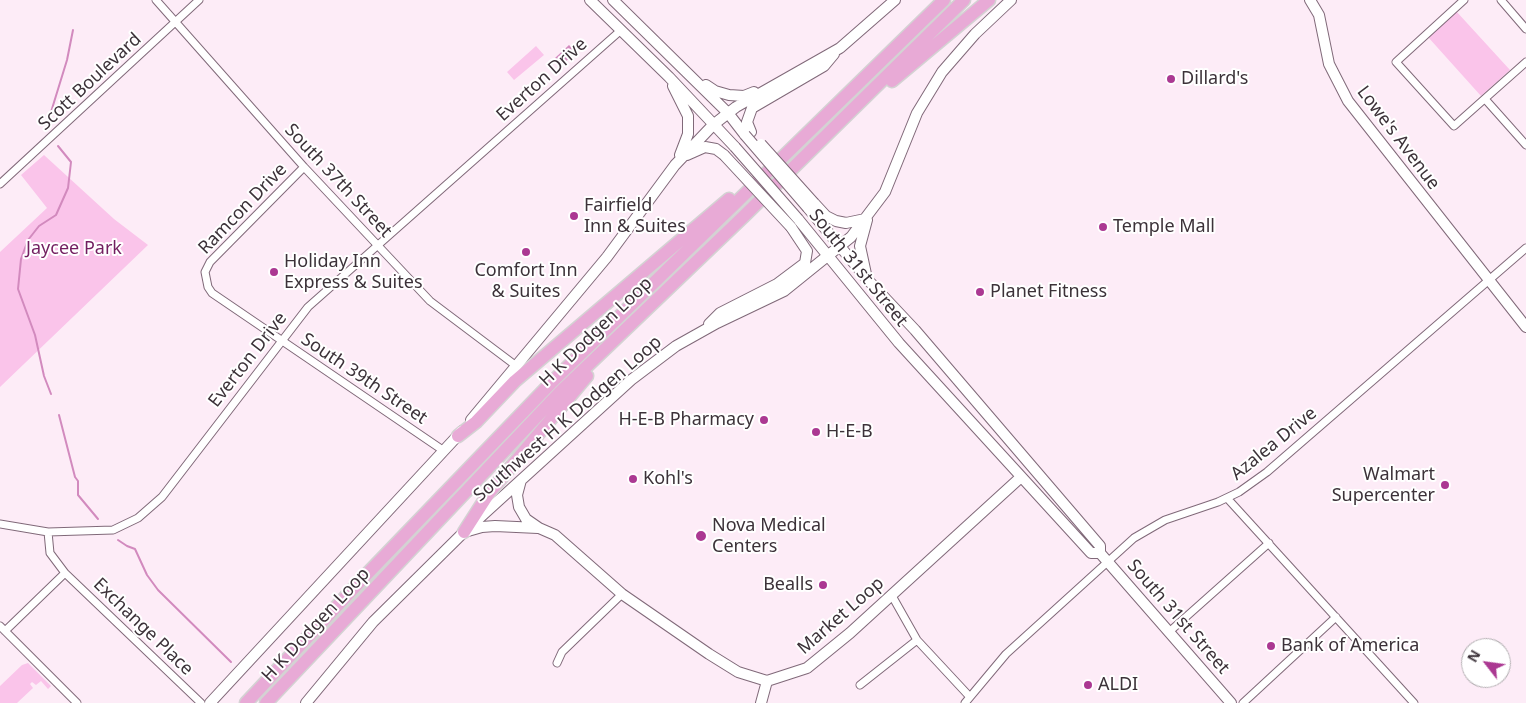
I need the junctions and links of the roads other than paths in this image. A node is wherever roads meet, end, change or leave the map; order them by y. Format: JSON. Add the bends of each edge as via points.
{"nodes":[{"id":1,"x":156,"y":0,"type":"edge"},
{"id":2,"x":199,"y":0,"type":"edge"},
{"id":3,"x":590,"y":0,"type":"edge"},
{"id":4,"x":613,"y":0,"type":"edge"},
{"id":5,"x":895,"y":0,"type":"edge"},
{"id":6,"x":944,"y":0,"type":"edge"},
{"id":7,"x":964,"y":0,"type":"edge"},
{"id":8,"x":989,"y":0,"type":"edge"},
{"id":9,"x":1010,"y":0,"type":"edge"},
{"id":10,"x":1310,"y":0,"type":"edge"},
{"id":11,"x":1464,"y":0,"type":"edge"},
{"id":12,"x":1501,"y":0,"type":"edge"},
{"id":13,"x":176,"y":22,"type":"junction"},
{"id":14,"x":1526,"y":29,"type":"edge"},
{"id":15,"x":620,"y":31,"type":"junction"},
{"id":16,"x":840,"y":48,"type":"junction"},
{"id":17,"x":671,"y":56,"type":"junction"},
{"id":18,"x":1526,"y":62,"type":"edge"},
{"id":19,"x":669,"y":76,"type":"junction"},
{"id":20,"x":862,"y":82,"type":"junction"},
{"id":21,"x":776,"y":84,"type":"junction"},
{"id":22,"x":1485,"y":99,"type":"junction"},
{"id":23,"x":728,"y":113,"type":"junction"},
{"id":24,"x":712,"y":125,"type":"junction"},
{"id":25,"x":748,"y":134,"type":"junction"},
{"id":26,"x":1526,"y":145,"type":"edge"},
{"id":27,"x":678,"y":161,"type":"junction"},
{"id":28,"x":304,"y":168,"type":"junction"},
{"id":29,"x":0,"y":184,"type":"edge"},
{"id":30,"x":811,"y":206,"type":"junction"},
{"id":31,"x":744,"y":216,"type":"junction"},
{"id":32,"x":868,"y":216,"type":"junction"},
{"id":33,"x":794,"y":223,"type":"junction"},
{"id":34,"x":842,"y":245,"type":"junction"},
{"id":35,"x":378,"y":246,"type":"junction"},
{"id":36,"x":1526,"y":248,"type":"edge"},
{"id":37,"x":829,"y":256,"type":"junction"},
{"id":38,"x":205,"y":272,"type":"joint"},
{"id":39,"x":868,"y":280,"type":"junction"},
{"id":40,"x":1488,"y":281,"type":"junction"},
{"id":41,"x":666,"y":289,"type":"junction"},
{"id":42,"x":1526,"y":327,"type":"edge"},
{"id":43,"x":702,"y":332,"type":"junction"},
{"id":44,"x":281,"y":340,"type":"junction"},
{"id":45,"x":515,"y":366,"type":"junction"},
{"id":46,"x":458,"y":436,"type":"junction"},
{"id":47,"x":444,"y":451,"type":"junction"},
{"id":48,"x":1021,"y":477,"type":"junction"},
{"id":49,"x":522,"y":479,"type":"junction"},
{"id":50,"x":1227,"y":498,"type":"junction"},
{"id":51,"x":0,"y":524,"type":"edge"},
{"id":52,"x":538,"y":528,"type":"junction"},
{"id":53,"x":48,"y":532,"type":"junction"},
{"id":54,"x":464,"y":532,"type":"junction"},
{"id":55,"x":1270,"y":542,"type":"junction"},
{"id":56,"x":1100,"y":553,"type":"junction"},
{"id":57,"x":1108,"y":562,"type":"junction"},
{"id":58,"x":65,"y":573,"type":"junction"},
{"id":59,"x":622,"y":594,"type":"junction"},
{"id":60,"x":891,"y":594,"type":"junction"},
{"id":61,"x":1336,"y":617,"type":"junction"},
{"id":62,"x":2,"y":628,"type":"edge"},
{"id":63,"x":1169,"y":632,"type":"junction"},
{"id":64,"x":917,"y":640,"type":"junction"},
{"id":65,"x":557,"y":663,"type":"dead end"},
{"id":66,"x":767,"y":681,"type":"junction"},
{"id":67,"x":860,"y":685,"type":"dead end"},
{"id":68,"x":967,"y":700,"type":"edge"},
{"id":69,"x":77,"y":703,"type":"edge"},
{"id":70,"x":201,"y":703,"type":"edge"},
{"id":71,"x":210,"y":703,"type":"edge"},
{"id":72,"x":246,"y":703,"type":"edge"},
{"id":73,"x":266,"y":703,"type":"edge"},
{"id":74,"x":306,"y":703,"type":"edge"},
{"id":75,"x":761,"y":703,"type":"edge"},
{"id":76,"x":1231,"y":703,"type":"edge"},
{"id":77,"x":1243,"y":703,"type":"edge"},
{"id":78,"x":1414,"y":703,"type":"edge"}],
"edges":[{"from":1,"to":13,"type":"street","name":"South 37th Street"},
{"from":2,"to":13,"type":"street","name":"Scott Boulevard"},
{"from":3,"to":15,"type":"main road","name":"South 31st Street"},
{"from":4,"to":17,"type":"main road"},
{"from":5,"to":16,"type":"main road"},
{"from":6,"to":20,"type":"highway","name":"H K Dodgen Loop"},
{"from":7,"to":31,"type":"highway","name":"H K Dodgen Loop"},
{"from":8,"to":31,"type":"highway","via":[[894,79],[799,171]]},
{"from":9,"to":32,"type":"main road","name":"Southwest H K Dodgen Loop","via":[[942,72],[917,113],[884,192]]},
{"from":10,"to":40,"type":"main road","name":"Lowe's Avenue","via":[[1319,15],[1329,64],[1348,101]]},
{"from":11,"to":22,"type":"street","via":[[1396,62],[1454,126]]},
{"from":12,"to":14,"type":"street"},
{"from":13,"to":28,"type":"street","name":"South 37th Street"},
{"from":13,"to":29,"type":"street","name":"Scott Boulevard"},
{"from":15,"to":19,"type":"main road","name":"South 31st Street"},
{"from":15,"to":35,"type":"street","name":"Everton Drive"},
{"from":16,"to":21,"type":"main road"},
{"from":16,"to":25,"type":"main road","via":[[824,66],[752,108],[747,122]]},
{"from":17,"to":21,"type":"main road","via":[[715,91],[744,96]]},
{"from":17,"to":23,"type":"main road"},
{"from":18,"to":22,"type":"street"},
{"from":19,"to":24,"type":"main road","name":"South 31st Street"},
{"from":19,"to":27,"type":"main road","via":[[688,116],[688,134]]},
{"from":20,"to":46,"type":"highway","via":[[830,106],[742,188],[515,381]]},
{"from":20,"to":72,"type":"highway","name":"H K Dodgen Loop","via":[[525,410]]},
{"from":21,"to":23,"type":"main road"},
{"from":22,"to":26,"type":"street"},
{"from":23,"to":24,"type":"main road"},
{"from":23,"to":25,"type":"main road"},
{"from":24,"to":27,"type":"main road"},
{"from":24,"to":33,"type":"main road","name":"South 31st Street","bridge":true,"via":[[735,147]]},
{"from":25,"to":30,"type":"main road","bridge":true},
{"from":27,"to":33,"type":"main road","bridge":true,"via":[[705,147],[716,149]]},
{"from":27,"to":45,"type":"main road","via":[[607,257]]},
{"from":28,"to":35,"type":"street","name":"South 37th Street"},
{"from":28,"to":38,"type":"street","name":"Ramcon Drive","via":[[210,262]]},
{"from":30,"to":32,"type":"main road","via":[[836,221],[846,223]]},
{"from":30,"to":34,"type":"main road","name":"South 31st Street"},
{"from":31,"to":41,"type":"highway","name":"H K Dodgen Loop"},
{"from":32,"to":34,"type":"main road","name":"Southwest H K Dodgen Loop"},
{"from":32,"to":39,"type":"main road","via":[[860,246]]},
{"from":33,"to":37,"type":"main road","name":"South 31st Street"},
{"from":33,"to":43,"type":"main road","via":[[807,251],[805,263],[777,284],[720,313]]},
{"from":34,"to":37,"type":"main road","name":"Southwest H K Dodgen Loop"},
{"from":34,"to":39,"type":"main road","name":"South 31st Street"},
{"from":35,"to":44,"type":"street","name":"Everton Drive","via":[[308,307]]},
{"from":35,"to":45,"type":"street","name":"South 37th Street","via":[[430,301]]},
{"from":36,"to":40,"type":"street","name":"Azalea Drive"},
{"from":37,"to":43,"type":"main road","name":"Southwest H K Dodgen Loop","via":[[784,292]]},
{"from":37,"to":48,"type":"main road","name":"South 31st Street","via":[[867,307]]},
{"from":38,"to":44,"type":"street","name":"South 39th Street","via":[[212,293]]},
{"from":39,"to":56,"type":"main road","name":"South 31st Street","via":[[915,330],[1100,546]]},
{"from":40,"to":42,"type":"main road","name":"Lowe's Avenue"},
{"from":40,"to":50,"type":"street","name":"Azalea Drive","via":[[1266,472]]},
{"from":41,"to":54,"type":"highway","via":[[562,404],[489,493]]},
{"from":41,"to":73,"type":"highway","name":"H K Dodgen Loop","via":[[561,391]]},
{"from":43,"to":49,"type":"main road","name":"Southwest H K Dodgen Loop","via":[[676,346],[631,380]]},
{"from":44,"to":47,"type":"street","name":"South 39th Street"},
{"from":44,"to":53,"type":"street","name":"Everton Drive","via":[[162,496],[138,518],[113,530]]},
{"from":45,"to":46,"type":"main road"},
{"from":46,"to":47,"type":"main road"},
{"from":47,"to":71,"type":"main road"},
{"from":48,"to":56,"type":"main road","name":"South 31st Street","via":[[1091,553]]},
{"from":48,"to":60,"type":"main road","name":"Market Loop"},
{"from":49,"to":52,"type":"main road","via":[[517,495],[519,507],[526,519]]},
{"from":49,"to":54,"type":"main road","name":"Southwest H K Dodgen Loop"},
{"from":50,"to":55,"type":"street"},
{"from":50,"to":57,"type":"street","name":"Azalea Drive","via":[[1190,509],[1149,528]]},
{"from":51,"to":53,"type":"street","name":"Everton Drive"},
{"from":52,"to":54,"type":"main road","via":[[489,526]]},
{"from":52,"to":59,"type":"main road","via":[[554,535]]},
{"from":53,"to":58,"type":"street","name":"Exchange Place","via":[[50,553]]},
{"from":54,"to":74,"type":"main road","name":"Southwest H K Dodgen Loop","via":[[373,622]]},
{"from":55,"to":61,"type":"street"},
{"from":55,"to":63,"type":"street"},
{"from":56,"to":57,"type":"main road","name":"South 31st Street"},
{"from":57,"to":63,"type":"main road","name":"South 31st Street"},
{"from":57,"to":68,"type":"street","name":"Azalea Drive","via":[[1007,653]]},
{"from":58,"to":62,"type":"street"},
{"from":58,"to":70,"type":"street","name":"Exchange Place"},
{"from":59,"to":65,"type":"street","via":[[562,652]]},
{"from":59,"to":66,"type":"main road","via":[[738,672]]},
{"from":60,"to":64,"type":"street"},
{"from":60,"to":66,"type":"main road","name":"Market Loop","via":[[808,668]]},
{"from":61,"to":77,"type":"street"},
{"from":61,"to":78,"type":"street"},
{"from":62,"to":69,"type":"street"},
{"from":63,"to":76,"type":"main road","name":"South 31st Street"},
{"from":64,"to":67,"type":"street"},
{"from":64,"to":68,"type":"street"},
{"from":66,"to":75,"type":"main road"}]}
